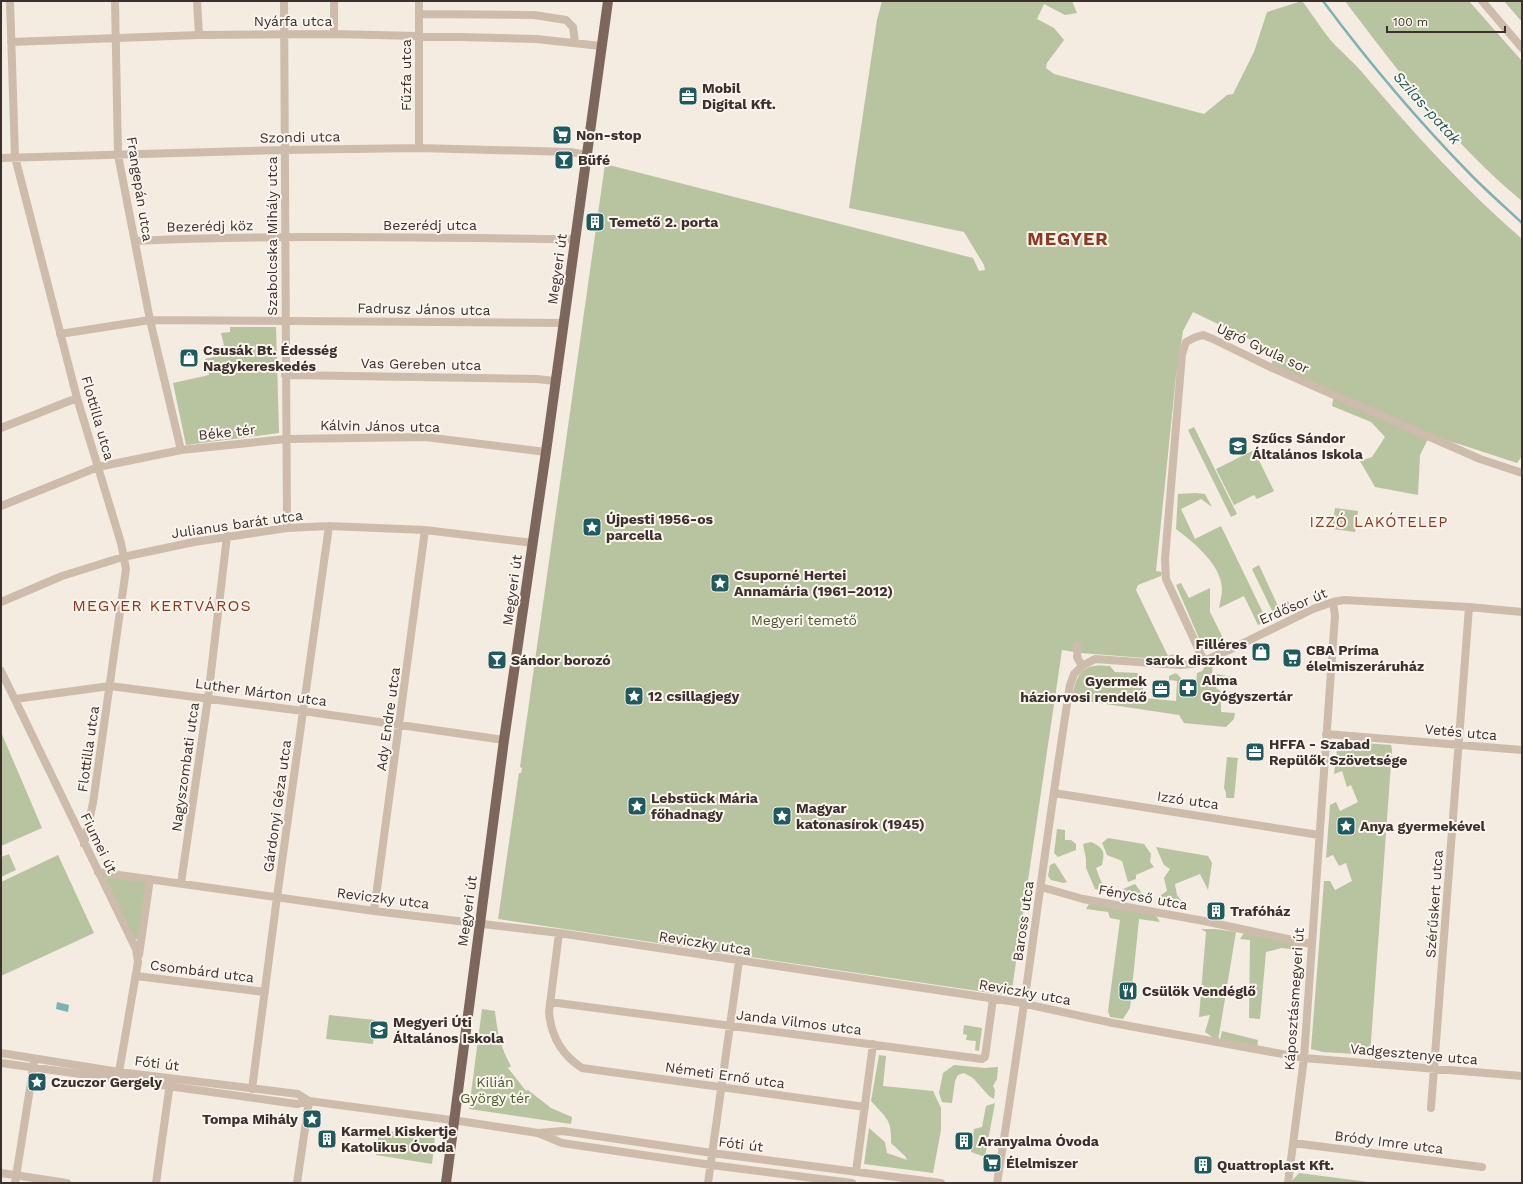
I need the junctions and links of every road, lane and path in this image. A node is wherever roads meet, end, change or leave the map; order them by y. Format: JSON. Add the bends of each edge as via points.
{"nodes":[{"id":1,"x":10,"y":1,"type":"edge"},
{"id":2,"x":115,"y":1,"type":"edge"},
{"id":3,"x":197,"y":1,"type":"edge"},
{"id":4,"x":284,"y":1,"type":"edge"},
{"id":5,"x":334,"y":1,"type":"edge"},
{"id":6,"x":419,"y":1,"type":"edge"},
{"id":7,"x":608,"y":1,"type":"edge"},
{"id":8,"x":1482,"y":1,"type":"edge"},
{"id":9,"x":419,"y":14,"type":"junction"},
{"id":10,"x":284,"y":34,"type":"junction"},
{"id":11,"x":334,"y":34,"type":"junction"},
{"id":12,"x":199,"y":35,"type":"junction"},
{"id":13,"x":419,"y":35,"type":"junction"},
{"id":14,"x":115,"y":38,"type":"junction"},
{"id":15,"x":11,"y":42,"type":"junction"},
{"id":16,"x":574,"y":42,"type":"junction"},
{"id":17,"x":601,"y":46,"type":"junction"},
{"id":18,"x":1522,"y":48,"type":"edge"},
{"id":19,"x":419,"y":148,"type":"junction"},
{"id":20,"x":284,"y":150,"type":"junction"},
{"id":21,"x":118,"y":155,"type":"junction"},
{"id":22,"x":586,"y":155,"type":"junction"},
{"id":23,"x":14,"y":157,"type":"junction"},
{"id":24,"x":1,"y":158,"type":"edge"},
{"id":25,"x":285,"y":237,"type":"junction"},
{"id":26,"x":575,"y":239,"type":"junction"},
{"id":27,"x":135,"y":241,"type":"junction"},
{"id":28,"x":150,"y":320,"type":"junction"},
{"id":29,"x":285,"y":320,"type":"junction"},
{"id":30,"x":563,"y":323,"type":"junction"},
{"id":31,"x":60,"y":334,"type":"junction"},
{"id":32,"x":285,"y":375,"type":"junction"},
{"id":33,"x":164,"y":379,"type":"joint"},
{"id":34,"x":556,"y":380,"type":"junction"},
{"id":35,"x":78,"y":398,"type":"junction"},
{"id":36,"x":2,"y":425,"type":"edge"},
{"id":37,"x":286,"y":439,"type":"junction"},
{"id":38,"x":181,"y":450,"type":"junction"},
{"id":39,"x":546,"y":452,"type":"junction"},
{"id":40,"x":98,"y":467,"type":"junction"},
{"id":41,"x":1522,"y":473,"type":"edge"},
{"id":42,"x":1,"y":506,"type":"edge"},
{"id":43,"x":329,"y":526,"type":"junction"},
{"id":44,"x":287,"y":528,"type":"junction"},
{"id":45,"x":425,"y":530,"type":"junction"},
{"id":46,"x":227,"y":536,"type":"junction"},
{"id":47,"x":532,"y":543,"type":"junction"},
{"id":48,"x":123,"y":557,"type":"junction"},
{"id":49,"x":1,"y":602,"type":"edge"},
{"id":50,"x":1333,"y":602,"type":"junction"},
{"id":51,"x":1469,"y":607,"type":"junction"},
{"id":52,"x":1522,"y":612,"type":"edge"},
{"id":53,"x":1078,"y":645,"type":"dead end"},
{"id":54,"x":1204,"y":661,"type":"junction"},
{"id":55,"x":1082,"y":666,"type":"junction"},
{"id":56,"x":1,"y":671,"type":"edge"},
{"id":57,"x":110,"y":686,"type":"junction"},
{"id":58,"x":208,"y":698,"type":"junction"},
{"id":59,"x":15,"y":699,"type":"junction"},
{"id":60,"x":303,"y":711,"type":"junction"},
{"id":61,"x":400,"y":725,"type":"junction"},
{"id":62,"x":1326,"y":734,"type":"junction"},
{"id":63,"x":504,"y":740,"type":"junction"},
{"id":64,"x":1458,"y":745,"type":"junction"},
{"id":65,"x":1522,"y":750,"type":"edge"},
{"id":66,"x":1054,"y":793,"type":"junction"},
{"id":67,"x":1319,"y":835,"type":"junction"},
{"id":68,"x":84,"y":844,"type":"junction"},
{"id":69,"x":98,"y":872,"type":"junction"},
{"id":70,"x":150,"y":879,"type":"junction"},
{"id":71,"x":181,"y":883,"type":"junction"},
{"id":72,"x":1041,"y":887,"type":"junction"},
{"id":73,"x":277,"y":897,"type":"junction"},
{"id":74,"x":374,"y":910,"type":"junction"},
{"id":75,"x":479,"y":923,"type":"junction"},
{"id":76,"x":559,"y":933,"type":"junction"},
{"id":77,"x":1311,"y":944,"type":"junction"},
{"id":78,"x":739,"y":961,"type":"junction"},
{"id":79,"x":138,"y":962,"type":"junction"},
{"id":80,"x":136,"y":976,"type":"junction"},
{"id":81,"x":265,"y":992,"type":"junction"},
{"id":82,"x":993,"y":999,"type":"junction"},
{"id":83,"x":550,"y":1002,"type":"junction"},
{"id":84,"x":1025,"y":1004,"type":"junction"},
{"id":85,"x":730,"y":1026,"type":"junction"},
{"id":86,"x":873,"y":1044,"type":"junction"},
{"id":87,"x":1,"y":1053,"type":"edge"},
{"id":88,"x":35,"y":1058,"type":"junction"},
{"id":89,"x":1304,"y":1058,"type":"junction"},
{"id":90,"x":1,"y":1063,"type":"edge"},
{"id":91,"x":34,"y":1067,"type":"junction"},
{"id":92,"x":1435,"y":1069,"type":"junction"},
{"id":93,"x":119,"y":1072,"type":"junction"},
{"id":94,"x":1522,"y":1076,"type":"edge"},
{"id":95,"x":171,"y":1078,"type":"junction"},
{"id":96,"x":170,"y":1087,"type":"junction"},
{"id":97,"x":721,"y":1087,"type":"junction"},
{"id":98,"x":252,"y":1089,"type":"junction"},
{"id":99,"x":309,"y":1101,"type":"junction"},
{"id":100,"x":865,"y":1107,"type":"junction"},
{"id":101,"x":1431,"y":1108,"type":"dead end"},
{"id":102,"x":454,"y":1120,"type":"junction"},
{"id":103,"x":538,"y":1133,"type":"junction"},
{"id":104,"x":1293,"y":1143,"type":"junction"},
{"id":105,"x":712,"y":1154,"type":"junction"},
{"id":106,"x":711,"y":1165,"type":"junction"},
{"id":107,"x":1482,"y":1167,"type":"dead end"},
{"id":108,"x":856,"y":1172,"type":"junction"},
{"id":109,"x":1,"y":1173,"type":"edge"},
{"id":110,"x":16,"y":1179,"type":"edge"},
{"id":111,"x":67,"y":1183,"type":"edge"},
{"id":112,"x":156,"y":1183,"type":"edge"},
{"id":113,"x":297,"y":1183,"type":"edge"},
{"id":114,"x":446,"y":1183,"type":"edge"},
{"id":115,"x":708,"y":1183,"type":"edge"},
{"id":116,"x":852,"y":1183,"type":"edge"},
{"id":117,"x":941,"y":1183,"type":"edge"},
{"id":118,"x":997,"y":1183,"type":"edge"},
{"id":119,"x":1288,"y":1183,"type":"edge"}],
"edges":[{"from":1,"to":15,"type":"street","name":"Flottilla utca"},
{"from":2,"to":14,"type":"street","name":"Frangepán utca"},
{"from":3,"to":12,"type":"street"},
{"from":4,"to":10,"type":"street","name":"Szabolcska Mihály utca"},
{"from":5,"to":11,"type":"street"},
{"from":6,"to":9,"type":"street","name":"Fűzfa utca"},
{"from":7,"to":17,"type":"main road","name":"Megyeri út"},
{"from":8,"to":18,"type":"street"},
{"from":9,"to":13,"type":"street","name":"Fűzfa utca"},
{"from":9,"to":16,"type":"street","via":[[534,15],[566,20],[574,27]]},
{"from":10,"to":11,"type":"street","name":"Nyárfa utca"},
{"from":10,"to":12,"type":"street","name":"Nyárfa utca"},
{"from":10,"to":20,"type":"street","name":"Szabolcska Mihály utca"},
{"from":11,"to":13,"type":"street","name":"Nyárfa utca"},
{"from":12,"to":14,"type":"street","name":"Nyárfa utca"},
{"from":13,"to":16,"type":"street","name":"Nyárfa utca"},
{"from":13,"to":19,"type":"street","name":"Fűzfa utca"},
{"from":14,"to":15,"type":"street","name":"Nyárfa utca"},
{"from":14,"to":21,"type":"street","name":"Frangepán utca"},
{"from":15,"to":23,"type":"street","name":"Flottilla utca"},
{"from":16,"to":17,"type":"street","name":"Nyárfa utca"},
{"from":17,"to":22,"type":"main road","name":"Megyeri út"},
{"from":19,"to":20,"type":"street","name":"Szondi utca"},
{"from":19,"to":22,"type":"street","name":"Szondi utca","via":[[570,152]]},
{"from":20,"to":21,"type":"street","name":"Szondi utca"},
{"from":20,"to":25,"type":"street","name":"Szabolcska Mihály utca"},
{"from":21,"to":23,"type":"street","name":"Szondi utca"},
{"from":21,"to":27,"type":"street","name":"Frangepán utca"},
{"from":22,"to":26,"type":"main road","name":"Megyeri út"},
{"from":23,"to":24,"type":"street","name":"Szondi utca"},
{"from":23,"to":31,"type":"street","name":"Flottilla utca"},
{"from":25,"to":26,"type":"street","name":"Bezerédj utca"},
{"from":25,"to":27,"type":"street","name":"Bezerédj köz"},
{"from":25,"to":29,"type":"street","name":"Szabolcska Mihály utca"},
{"from":26,"to":30,"type":"main road","name":"Megyeri út"},
{"from":27,"to":28,"type":"street","name":"Frangepán utca"},
{"from":28,"to":29,"type":"street"},
{"from":28,"to":31,"type":"street"},
{"from":28,"to":33,"type":"street","name":"Frangepán utca"},
{"from":29,"to":30,"type":"street","name":"Fadrusz János utca"},
{"from":29,"to":32,"type":"street","name":"Szabolcska Mihály utca"},
{"from":30,"to":34,"type":"main road","name":"Megyeri út"},
{"from":31,"to":35,"type":"street","name":"Flottilla utca"},
{"from":32,"to":34,"type":"street","name":"Vas Gereben utca"},
{"from":32,"to":37,"type":"street"},
{"from":33,"to":38,"type":"street","name":"Béke tér"},
{"from":34,"to":39,"type":"main road","name":"Megyeri út"},
{"from":35,"to":36,"type":"street"},
{"from":35,"to":40,"type":"street","name":"Flottilla utca"},
{"from":37,"to":38,"type":"street","name":"Béke tér"},
{"from":37,"to":39,"type":"street","name":"Kálvin János utca","via":[[425,437]]},
{"from":37,"to":44,"type":"street"},
{"from":38,"to":40,"type":"street"},
{"from":39,"to":47,"type":"main road","name":"Megyeri út"},
{"from":40,"to":42,"type":"street"},
{"from":40,"to":48,"type":"street","name":"Flottilla utca"},
{"from":41,"to":54,"type":"street","name":"Ugró Gyula sor","via":[[1480,459],[1203,335],[1186,342],[1182,362],[1165,559],[1166,579]]},
{"from":43,"to":44,"type":"street","name":"Julianus barát utca"},
{"from":43,"to":45,"type":"street","name":"Julianus barát utca"},
{"from":43,"to":60,"type":"street","name":"Gárdonyi Géza utca"},
{"from":44,"to":46,"type":"street","name":"Julianus barát utca"},
{"from":45,"to":47,"type":"street","name":"Julianus barát utca"},
{"from":45,"to":61,"type":"street","name":"Ady Endre utca"},
{"from":46,"to":48,"type":"street","name":"Julianus barát utca"},
{"from":46,"to":58,"type":"street","name":"Nagyszombati utca"},
{"from":47,"to":63,"type":"main road","name":"Megyeri út"},
{"from":48,"to":49,"type":"street","name":"Julianus barát utca","via":[[62,576]]},
{"from":48,"to":57,"type":"street","name":"Flottilla utca","via":[[126,569]]},
{"from":50,"to":51,"type":"street","name":"Erdősor út","via":[[1356,600]]},
{"from":50,"to":54,"type":"street","name":"Erdősor út"},
{"from":50,"to":62,"type":"street","name":"Káposztásmegyeri út","via":[[1335,616]]},
{"from":51,"to":52,"type":"street","name":"Erdősor út"},
{"from":51,"to":64,"type":"street","name":"Szérűskert utca"},
{"from":53,"to":55,"type":"street","via":[[1077,657]]},
{"from":54,"to":55,"type":"street","name":"Erdősor út","via":[[1180,665],[1095,659]]},
{"from":55,"to":66,"type":"street","name":"Baross utca","via":[[1074,674],[1070,685]]},
{"from":56,"to":59,"type":"street","name":"Fiumei út"},
{"from":57,"to":58,"type":"street","name":"Luther Márton utca"},
{"from":57,"to":59,"type":"street","name":"Luther Márton utca"},
{"from":57,"to":68,"type":"street","name":"Flottilla utca","via":[[90,821]]},
{"from":58,"to":60,"type":"street","name":"Luther Márton utca"},
{"from":58,"to":71,"type":"street","name":"Nagyszombati utca"},
{"from":59,"to":68,"type":"street","name":"Fiumei út"},
{"from":60,"to":61,"type":"street","name":"Luther Márton utca"},
{"from":60,"to":73,"type":"street","name":"Gárdonyi Géza utca"},
{"from":61,"to":63,"type":"street","name":"Luther Márton utca"},
{"from":61,"to":74,"type":"street","name":"Ady Endre utca"},
{"from":62,"to":64,"type":"street","name":"Vetés utca"},
{"from":62,"to":67,"type":"street","name":"Káposztásmegyeri út"},
{"from":63,"to":75,"type":"main road","name":"Megyeri út"},
{"from":64,"to":65,"type":"street","name":"Vetés utca"},
{"from":64,"to":92,"type":"street","name":"Szérűskert utca"},
{"from":66,"to":67,"type":"street","name":"Izzó utca"},
{"from":66,"to":72,"type":"street","name":"Baross utca"},
{"from":67,"to":77,"type":"street","name":"Káposztásmegyeri út"},
{"from":68,"to":69,"type":"street","name":"Fiumei út"},
{"from":69,"to":70,"type":"street","name":"Reviczky utca"},
{"from":69,"to":79,"type":"street","name":"Fiumei út","via":[[133,941]]},
{"from":70,"to":71,"type":"street","name":"Reviczky utca"},
{"from":70,"to":79,"type":"street","name":"Fiumei út"},
{"from":71,"to":73,"type":"street","name":"Reviczky utca"},
{"from":72,"to":77,"type":"street","name":"Fénycső utca","via":[[1083,899]]},
{"from":72,"to":84,"type":"street","name":"Baross utca"},
{"from":73,"to":74,"type":"street","name":"Reviczky utca"},
{"from":73,"to":81,"type":"street","name":"Gárdonyi Géza utca"},
{"from":74,"to":75,"type":"street","name":"Reviczky utca"},
{"from":75,"to":76,"type":"street","name":"Reviczky utca"},
{"from":75,"to":102,"type":"main road","name":"Megyeri út"},
{"from":76,"to":78,"type":"street","name":"Reviczky utca"},
{"from":76,"to":83,"type":"street"},
{"from":77,"to":89,"type":"street","name":"Káposztásmegyeri út"},
{"from":78,"to":82,"type":"street","name":"Reviczky utca"},
{"from":78,"to":85,"type":"street"},
{"from":79,"to":80,"type":"street","name":"Fiumei út"},
{"from":80,"to":81,"type":"street","name":"Csombárd utca"},
{"from":80,"to":93,"type":"street","name":"Fiumei út"},
{"from":81,"to":98,"type":"street","name":"Gárdonyi Géza utca"},
{"from":82,"to":84,"type":"street","name":"Reviczky utca"},
{"from":82,"to":86,"type":"street","name":"Janda Vilmos utca","via":[[984,1058]]},
{"from":83,"to":85,"type":"street","name":"Janda Vilmos utca"},
{"from":83,"to":97,"type":"street","name":"Németi Ernő utca","via":[[550,1023],[557,1041],[566,1056],[582,1068]]},
{"from":84,"to":89,"type":"street","name":"Reviczky utca"},
{"from":84,"to":118,"type":"street","name":"Baross utca"},
{"from":85,"to":86,"type":"street","name":"Janda Vilmos utca"},
{"from":85,"to":97,"type":"street"},
{"from":86,"to":100,"type":"street"},
{"from":87,"to":88,"type":"street","name":"Fóti út"},
{"from":88,"to":91,"type":"street"},
{"from":88,"to":93,"type":"street","name":"Fóti út"},
{"from":89,"to":92,"type":"street","name":"Vadgesztenye utca"},
{"from":89,"to":104,"type":"street","name":"Káposztásmegyeri út"},
{"from":90,"to":91,"type":"street","name":"Fóti út"},
{"from":91,"to":96,"type":"street","name":"Fóti út"},
{"from":91,"to":110,"type":"street"},
{"from":92,"to":94,"type":"street","name":"Vadgesztenye utca"},
{"from":92,"to":101,"type":"street","name":"Szérűskert utca"},
{"from":93,"to":95,"type":"street","name":"Fóti út"},
{"from":95,"to":96,"type":"street"},
{"from":95,"to":98,"type":"street","name":"Fóti út"},
{"from":96,"to":99,"type":"street","name":"Fóti út","via":[[297,1104]]},
{"from":96,"to":112,"type":"street"},
{"from":97,"to":100,"type":"street","name":"Németi Ernő utca"},
{"from":97,"to":105,"type":"street"},
{"from":98,"to":99,"type":"street","name":"Fóti út","via":[[298,1094]]},
{"from":99,"to":102,"type":"street","name":"Fóti út"},
{"from":99,"to":113,"type":"street"},
{"from":100,"to":108,"type":"street"},
{"from":102,"to":103,"type":"street","name":"Fóti út"},
{"from":102,"to":114,"type":"main road","name":"Megyeri út"},
{"from":103,"to":105,"type":"street","name":"Fóti út","via":[[563,1131]]},
{"from":103,"to":106,"type":"street","name":"Fóti út","via":[[562,1142]]},
{"from":104,"to":107,"type":"street","name":"Bródy Imre utca"},
{"from":104,"to":119,"type":"street","name":"Káposztásmegyeri út"},
{"from":105,"to":106,"type":"street"},
{"from":105,"to":108,"type":"street","name":"Fóti út"},
{"from":106,"to":115,"type":"street"},
{"from":106,"to":116,"type":"street","name":"Fóti út"},
{"from":108,"to":117,"type":"street","name":"Fóti út"},
{"from":109,"to":110,"type":"street"},
{"from":110,"to":111,"type":"street"}]}
